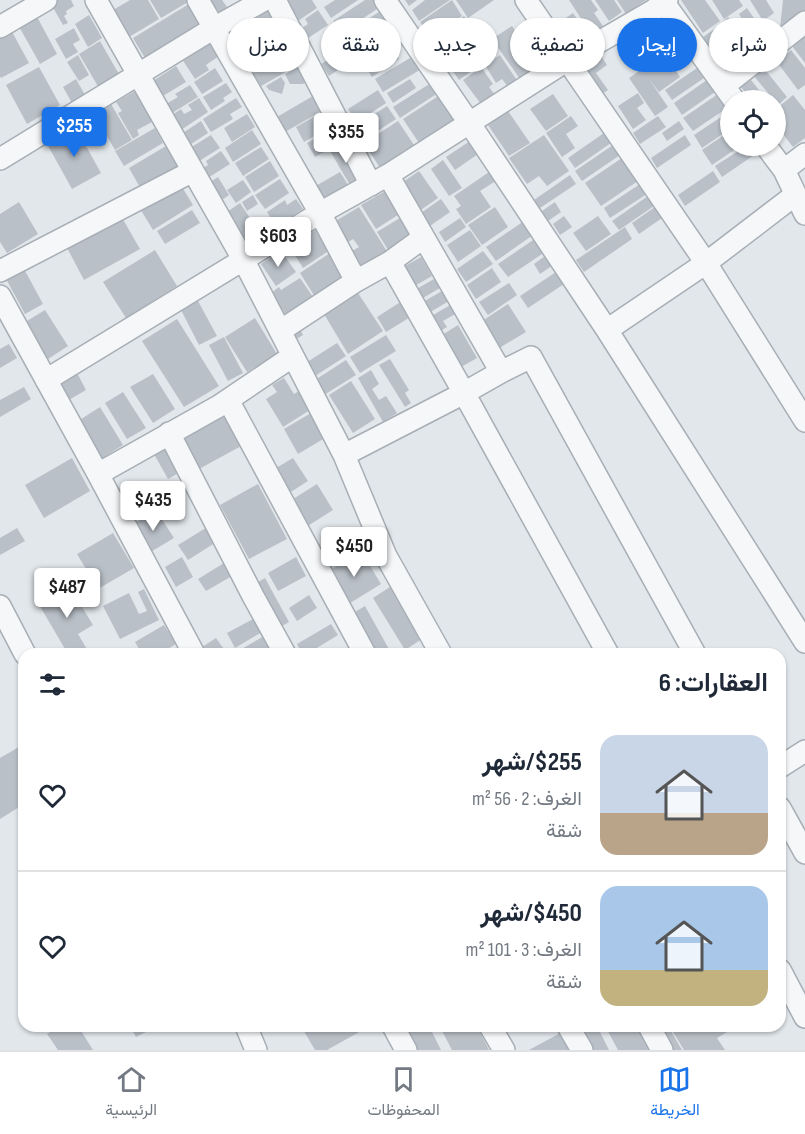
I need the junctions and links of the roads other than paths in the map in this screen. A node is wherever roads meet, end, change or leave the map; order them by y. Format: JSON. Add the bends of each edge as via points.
{"nodes":[{"id":1,"x":46,"y":0,"type":"edge"},
{"id":2,"x":96,"y":0,"type":"edge"},
{"id":3,"x":198,"y":0,"type":"edge"},
{"id":4,"x":264,"y":0,"type":"edge"},
{"id":5,"x":274,"y":0,"type":"edge"},
{"id":6,"x":385,"y":0,"type":"edge"},
{"id":7,"x":526,"y":0,"type":"edge"},
{"id":8,"x":664,"y":1,"type":"edge"},
{"id":9,"x":539,"y":18,"type":"edge"},
{"id":10,"x":805,"y":22,"type":"edge"},
{"id":11,"x":0,"y":27,"type":"edge"},
{"id":12,"x":214,"y":28,"type":"junction"},
{"id":13,"x":605,"y":38,"type":"edge"},
{"id":14,"x":550,"y":72,"type":"edge"},
{"id":15,"x":576,"y":72,"type":"edge"},
{"id":16,"x":138,"y":75,"type":"junction"},
{"id":17,"x":727,"y":90,"type":"edge"},
{"id":18,"x":732,"y":90,"type":"edge"},
{"id":19,"x":470,"y":124,"type":"junction"},
{"id":20,"x":805,"y":154,"type":"edge"},
{"id":21,"x":774,"y":156,"type":"edge"},
{"id":22,"x":0,"y":159,"type":"edge"},
{"id":23,"x":784,"y":170,"type":"junction"},
{"id":24,"x":193,"y":171,"type":"junction"},
{"id":25,"x":379,"y":180,"type":"junction"},
{"id":26,"x":795,"y":195,"type":"junction"},
{"id":27,"x":320,"y":213,"type":"junction"},
{"id":28,"x":805,"y":214,"type":"edge"},
{"id":29,"x":423,"y":237,"type":"junction"},
{"id":30,"x":243,"y":259,"type":"junction"},
{"id":31,"x":390,"y":262,"type":"junction"},
{"id":32,"x":706,"y":263,"type":"junction"},
{"id":33,"x":0,"y":271,"type":"edge"},
{"id":34,"x":356,"y":281,"type":"junction"},
{"id":35,"x":0,"y":296,"type":"edge"},
{"id":36,"x":608,"y":330,"type":"junction"},
{"id":37,"x":280,"y":332,"type":"junction"},
{"id":38,"x":293,"y":356,"type":"junction"},
{"id":39,"x":501,"y":372,"type":"junction"},
{"id":40,"x":46,"y":380,"type":"junction"},
{"id":41,"x":464,"y":393,"type":"junction"},
{"id":42,"x":228,"y":400,"type":"junction"},
{"id":43,"x":805,"y":421,"type":"edge"},
{"id":44,"x":170,"y":433,"type":"junction"},
{"id":45,"x":344,"y":455,"type":"junction"},
{"id":46,"x":98,"y":474,"type":"junction"},
{"id":47,"x":0,"y":606,"type":"edge"},
{"id":48,"x":805,"y":642,"type":"edge"},
{"id":49,"x":22,"y":648,"type":"edge"},
{"id":50,"x":191,"y":648,"type":"edge"},
{"id":51,"x":282,"y":648,"type":"edge"},
{"id":52,"x":362,"y":648,"type":"edge"},
{"id":53,"x":438,"y":648,"type":"edge"},
{"id":54,"x":605,"y":648,"type":"edge"},
{"id":55,"x":692,"y":648,"type":"edge"},
{"id":56,"x":805,"y":751,"type":"edge"},
{"id":57,"x":786,"y":763,"type":"edge"},
{"id":58,"x":786,"y":819,"type":"edge"},
{"id":59,"x":805,"y":853,"type":"edge"},
{"id":60,"x":786,"y":981,"type":"edge"},
{"id":61,"x":805,"y":1017,"type":"edge"},
{"id":62,"x":248,"y":1032,"type":"edge"},
{"id":63,"x":396,"y":1032,"type":"edge"},
{"id":64,"x":494,"y":1032,"type":"edge"},
{"id":65,"x":572,"y":1032,"type":"edge"},
{"id":66,"x":652,"y":1032,"type":"edge"},
{"id":67,"x":256,"y":1050,"type":"edge"},
{"id":68,"x":405,"y":1050,"type":"edge"},
{"id":69,"x":504,"y":1050,"type":"edge"},
{"id":70,"x":582,"y":1050,"type":"edge"},
{"id":71,"x":662,"y":1050,"type":"edge"}],
"edges":[{"from":1,"to":11,"type":"street"},
{"from":2,"to":16,"type":"street"},
{"from":3,"to":12,"type":"street"},
{"from":4,"to":12,"type":"street"},
{"from":5,"to":25,"type":"street"},
{"from":6,"to":19,"type":"street"},
{"from":7,"to":9,"type":"street"},
{"from":8,"to":13,"type":"street"},
{"from":8,"to":17,"type":"street"},
{"from":10,"to":18,"type":"street"},
{"from":12,"to":16,"type":"street"},
{"from":12,"to":27,"type":"street"},
{"from":14,"to":19,"type":"street"},
{"from":15,"to":32,"type":"street"},
{"from":16,"to":22,"type":"street"},
{"from":16,"to":24,"type":"street"},
{"from":19,"to":25,"type":"street"},
{"from":19,"to":36,"type":"street"},
{"from":20,"to":23,"type":"street"},
{"from":21,"to":23,"type":"street"},
{"from":23,"to":26,"type":"street"},
{"from":24,"to":30,"type":"street"},
{"from":24,"to":33,"type":"street"},
{"from":25,"to":27,"type":"street"},
{"from":25,"to":29,"type":"street"},
{"from":26,"to":28,"type":"street"},
{"from":26,"to":32,"type":"street"},
{"from":27,"to":30,"type":"street"},
{"from":27,"to":34,"type":"street"},
{"from":29,"to":31,"type":"street"},
{"from":29,"to":39,"type":"street"},
{"from":30,"to":37,"type":"street"},
{"from":30,"to":40,"type":"street"},
{"from":31,"to":34,"type":"street"},
{"from":31,"to":41,"type":"street"},
{"from":32,"to":36,"type":"street"},
{"from":32,"to":43,"type":"street"},
{"from":34,"to":37,"type":"street"},
{"from":35,"to":40,"type":"street"},
{"from":36,"to":48,"type":"street"},
{"from":37,"to":38,"type":"street"},
{"from":38,"to":42,"type":"street"},
{"from":38,"to":45,"type":"street"},
{"from":39,"to":41,"type":"street"},
{"from":39,"to":55,"type":"street","via":[[531,357]]},
{"from":40,"to":46,"type":"street"},
{"from":41,"to":45,"type":"street"},
{"from":41,"to":54,"type":"street"},
{"from":42,"to":44,"type":"street"},
{"from":42,"to":52,"type":"street"},
{"from":44,"to":46,"type":"street"},
{"from":44,"to":51,"type":"street"},
{"from":45,"to":53,"type":"street","via":[[386,556]]},
{"from":46,"to":50,"type":"street"},
{"from":47,"to":49,"type":"street"},
{"from":56,"to":57,"type":"street"},
{"from":58,"to":59,"type":"street"},
{"from":60,"to":61,"type":"street"},
{"from":62,"to":67,"type":"street"},
{"from":63,"to":68,"type":"street"},
{"from":64,"to":69,"type":"street"},
{"from":65,"to":70,"type":"street"},
{"from":66,"to":71,"type":"street"}]}
